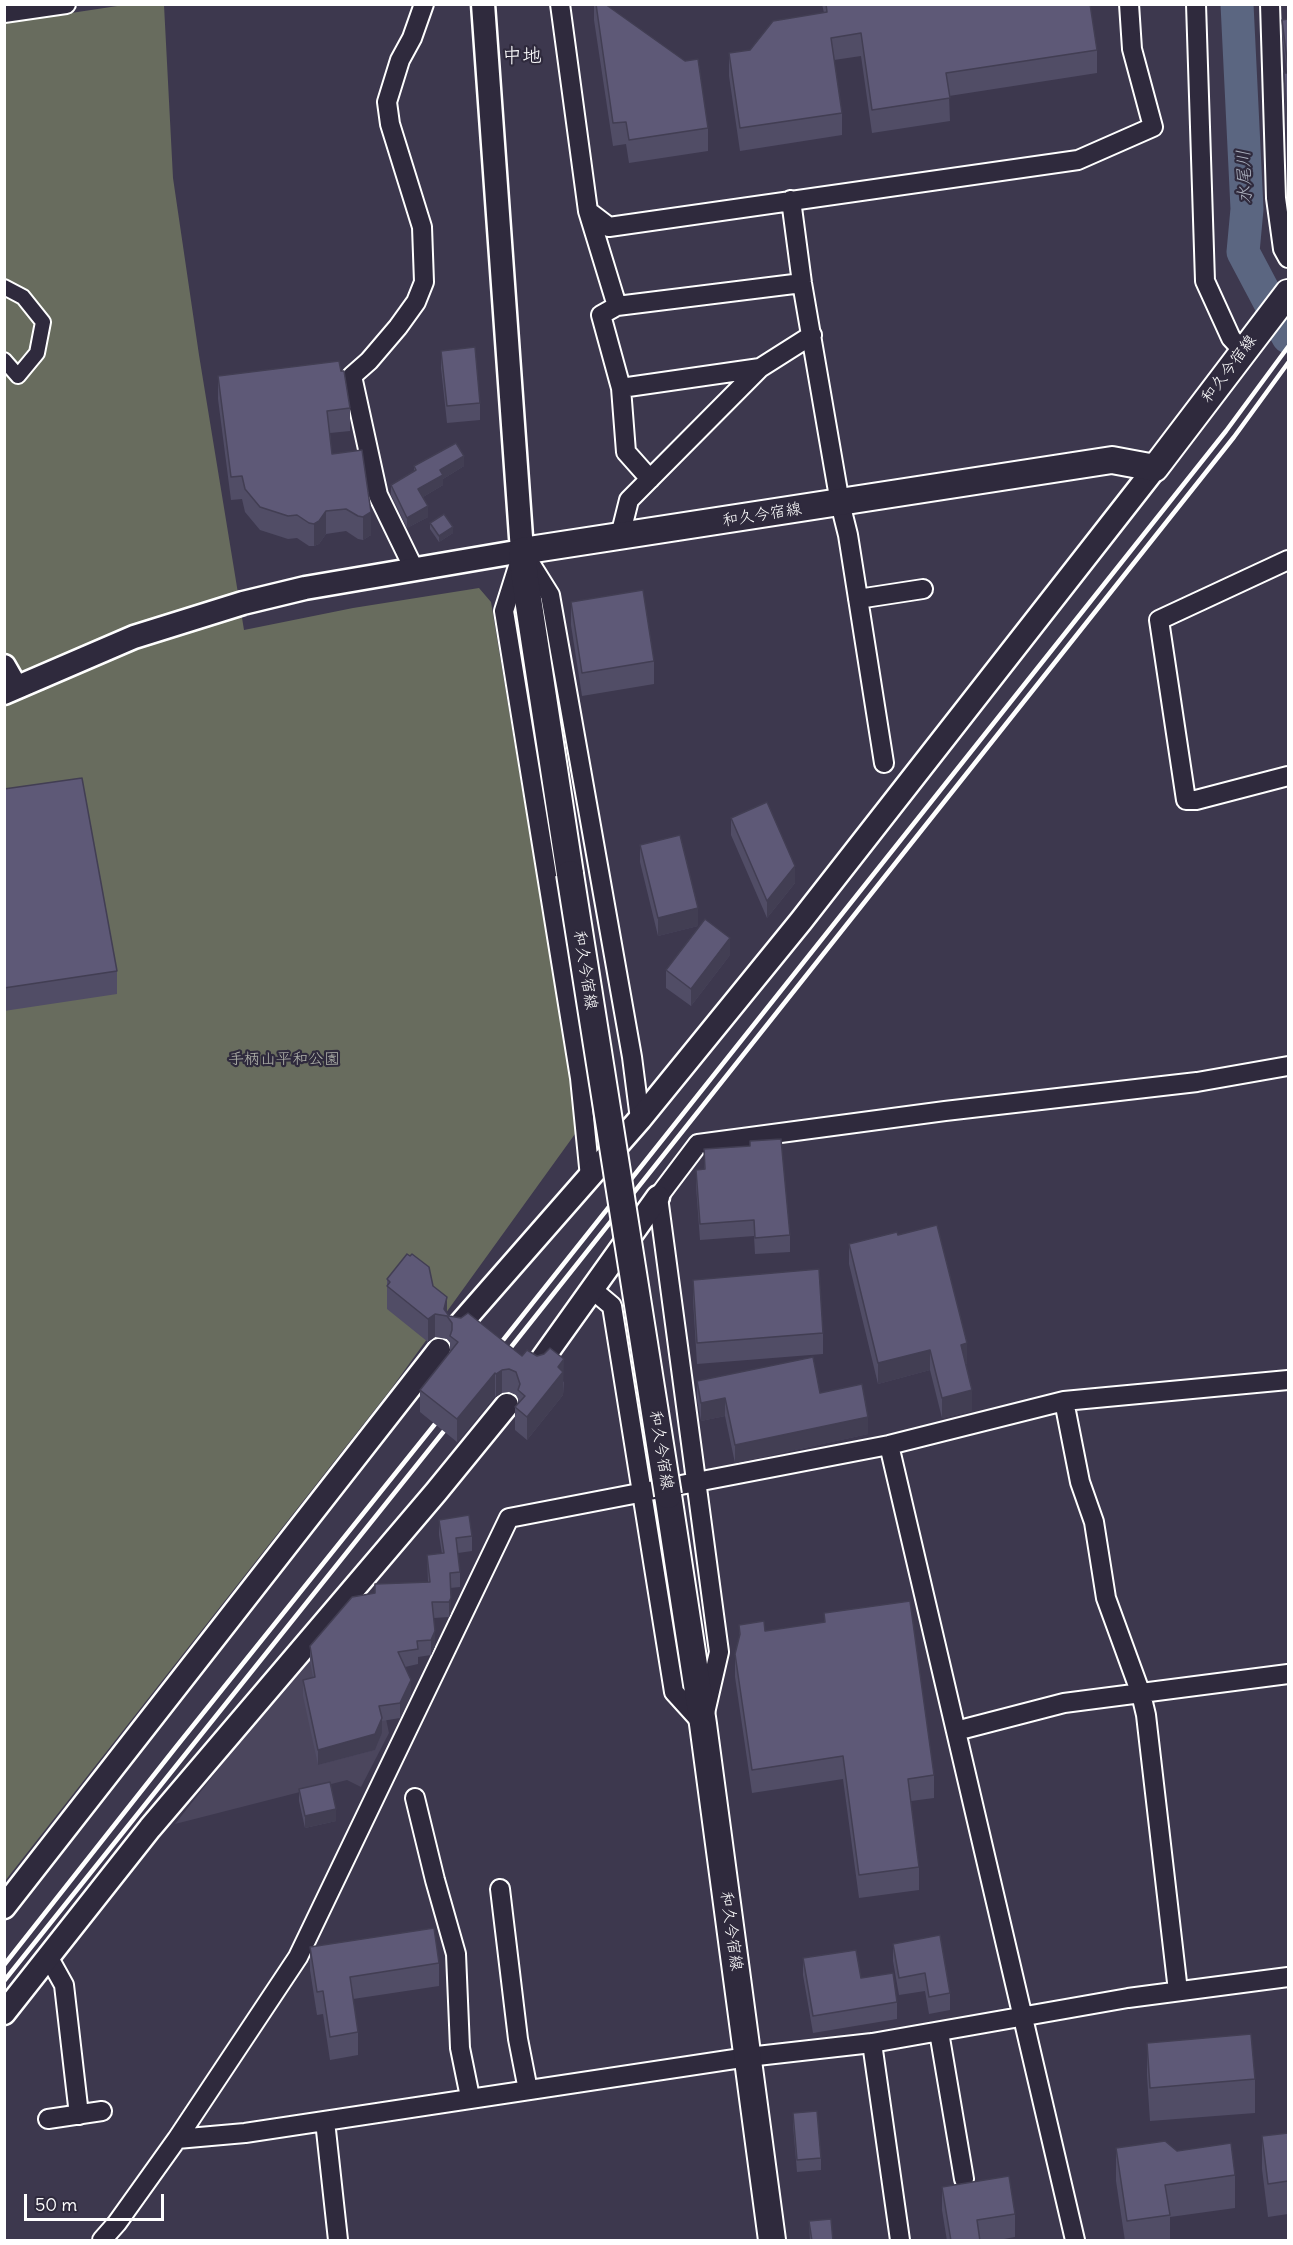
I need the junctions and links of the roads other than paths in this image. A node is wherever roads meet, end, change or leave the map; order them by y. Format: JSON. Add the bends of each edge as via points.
{"nodes":[{"id":1,"x":66,"y":4,"type":"edge"},
{"id":2,"x":424,"y":4,"type":"edge"},
{"id":3,"x":483,"y":4,"type":"edge"},
{"id":4,"x":560,"y":4,"type":"edge"},
{"id":5,"x":1129,"y":4,"type":"edge"},
{"id":6,"x":1196,"y":4,"type":"edge"},
{"id":7,"x":1270,"y":4,"type":"edge"},
{"id":8,"x":4,"y":13,"type":"edge"},
{"id":9,"x":791,"y":200,"type":"junction"},
{"id":10,"x":588,"y":211,"type":"junction"},
{"id":11,"x":1288,"y":258,"type":"edge"},
{"id":12,"x":802,"y":283,"type":"junction"},
{"id":13,"x":4,"y":287,"type":"edge"},
{"id":14,"x":1288,"y":293,"type":"edge"},
{"id":15,"x":617,"y":306,"type":"junction"},
{"id":16,"x":812,"y":335,"type":"junction"},
{"id":17,"x":1243,"y":351,"type":"junction"},
{"id":18,"x":4,"y":360,"type":"edge"},
{"id":19,"x":760,"y":368,"type":"junction"},
{"id":20,"x":621,"y":388,"type":"junction"},
{"id":21,"x":1155,"y":468,"type":"junction"},
{"id":22,"x":650,"y":480,"type":"junction"},
{"id":23,"x":840,"y":503,"type":"junction"},
{"id":24,"x":620,"y":536,"type":"junction"},
{"id":25,"x":522,"y":551,"type":"junction"},
{"id":26,"x":1288,"y":560,"type":"edge"},
{"id":27,"x":414,"y":569,"type":"junction"},
{"id":28,"x":923,"y":589,"type":"dead end"},
{"id":29,"x":858,"y":598,"type":"junction"},
{"id":30,"x":4,"y":666,"type":"edge"},
{"id":31,"x":10,"y":690,"type":"edge"},
{"id":32,"x":884,"y":762,"type":"dead end"},
{"id":33,"x":1288,"y":776,"type":"edge"},
{"id":34,"x":1288,"y":1066,"type":"edge"},
{"id":35,"x":640,"y":1119,"type":"junction"},
{"id":36,"x":590,"y":1177,"type":"junction"},
{"id":37,"x":658,"y":1197,"type":"junction"},
{"id":38,"x":593,"y":1290,"type":"junction"},
{"id":39,"x":457,"y":1328,"type":"edge"},
{"id":40,"x":439,"y":1350,"type":"dead end"},
{"id":41,"x":538,"y":1365,"type":"edge"},
{"id":42,"x":1288,"y":1380,"type":"edge"},
{"id":43,"x":1064,"y":1401,"type":"junction"},
{"id":44,"x":507,"y":1405,"type":"dead end"},
{"id":45,"x":889,"y":1445,"type":"junction"},
{"id":46,"x":696,"y":1482,"type":"junction"},
{"id":47,"x":643,"y":1492,"type":"junction"},
{"id":48,"x":1288,"y":1674,"type":"edge"},
{"id":49,"x":1141,"y":1694,"type":"junction"},
{"id":50,"x":703,"y":1724,"type":"junction"},
{"id":51,"x":956,"y":1731,"type":"junction"},
{"id":52,"x":415,"y":1798,"type":"dead end"},
{"id":53,"x":500,"y":1889,"type":"dead end"},
{"id":54,"x":4,"y":1907,"type":"edge"},
{"id":55,"x":48,"y":1958,"type":"junction"},
{"id":56,"x":1288,"y":1977,"type":"edge"},
{"id":57,"x":1178,"y":1991,"type":"junction"},
{"id":58,"x":4,"y":2013,"type":"edge"},
{"id":59,"x":1023,"y":2017,"type":"junction"},
{"id":60,"x":939,"y":2032,"type":"junction"},
{"id":61,"x":872,"y":2043,"type":"junction"},
{"id":62,"x":748,"y":2057,"type":"junction"},
{"id":63,"x":528,"y":2090,"type":"junction"},
{"id":64,"x":470,"y":2097,"type":"junction"},
{"id":65,"x":102,"y":2111,"type":"dead end"},
{"id":66,"x":80,"y":2115,"type":"junction"},
{"id":67,"x":48,"y":2119,"type":"dead end"},
{"id":68,"x":325,"y":2121,"type":"junction"},
{"id":69,"x":177,"y":2139,"type":"junction"},
{"id":70,"x":964,"y":2180,"type":"dead end"},
{"id":71,"x":102,"y":2241,"type":"edge"},
{"id":72,"x":338,"y":2241,"type":"edge"},
{"id":73,"x":772,"y":2241,"type":"edge"},
{"id":74,"x":900,"y":2241,"type":"edge"},
{"id":75,"x":1075,"y":2241,"type":"edge"}],
"edges":[{"from":1,"to":8,"type":"street"},
{"from":2,"to":27,"type":"street","via":[[387,102],[390,124],[422,227],[424,282],[416,302],[398,327],[352,376],[378,495]]},
{"from":3,"to":25,"type":"street"},
{"from":4,"to":10,"type":"street"},
{"from":5,"to":9,"type":"street","via":[[1132,49],[1153,127],[1078,160]]},
{"from":6,"to":17,"type":"street","via":[[1205,281],[1231,338]]},
{"from":7,"to":11,"type":"street","via":[[1276,198],[1283,249]]},
{"from":9,"to":10,"type":"street","via":[[609,227]]},
{"from":9,"to":12,"type":"street"},
{"from":10,"to":15,"type":"street"},
{"from":12,"to":15,"type":"street"},
{"from":12,"to":16,"type":"street"},
{"from":13,"to":18,"type":"street","via":[[23,297],[43,322],[37,353],[18,376]]},
{"from":14,"to":17,"type":"main road","name":"和久今宿線"},
{"from":15,"to":20,"type":"street","via":[[601,315]]},
{"from":16,"to":19,"type":"street"},
{"from":16,"to":23,"type":"street"},
{"from":17,"to":21,"type":"main road","name":"和久今宿線"},
{"from":19,"to":20,"type":"street"},
{"from":19,"to":22,"type":"street"},
{"from":20,"to":22,"type":"street","via":[[626,452]]},
{"from":21,"to":23,"type":"main road","name":"和久今宿線","via":[[1112,459]]},
{"from":21,"to":35,"type":"street","via":[[801,921]]},
{"from":22,"to":24,"type":"street","via":[[630,500]]},
{"from":23,"to":24,"type":"main road","name":"和久今宿線"},
{"from":23,"to":29,"type":"street"},
{"from":24,"to":25,"type":"main road","name":"和久今宿線"},
{"from":25,"to":27,"type":"street"},
{"from":25,"to":35,"type":"street","via":[[550,595]]},
{"from":25,"to":36,"type":"street","via":[[504,611],[580,1078]]},
{"from":25,"to":50,"type":"main road","name":"和久今宿線","bridge":true},
{"from":26,"to":33,"type":"street","via":[[1159,620],[1186,800]]},
{"from":27,"to":31,"type":"street","via":[[305,588],[199,615],[134,637]]},
{"from":28,"to":29,"type":"street"},
{"from":29,"to":32,"type":"street"},
{"from":30,"to":31,"type":"street"},
{"from":34,"to":37,"type":"street","via":[[1197,1082],[698,1144]]},
{"from":35,"to":36,"type":"street"},
{"from":36,"to":39,"type":"street"},
{"from":37,"to":38,"type":"street"},
{"from":37,"to":46,"type":"street"},
{"from":38,"to":41,"type":"street"},
{"from":38,"to":47,"type":"street","via":[[612,1306]]},
{"from":40,"to":54,"type":"street"},
{"from":42,"to":43,"type":"street"},
{"from":43,"to":45,"type":"street"},
{"from":43,"to":49,"type":"street","via":[[1080,1482],[1094,1522],[1106,1598]]},
{"from":44,"to":55,"type":"street","via":[[150,1828]]},
{"from":45,"to":46,"type":"street"},
{"from":45,"to":51,"type":"street"},
{"from":46,"to":47,"type":"street"},
{"from":46,"to":50,"type":"street","via":[[718,1653]]},
{"from":47,"to":50,"type":"street","via":[[674,1692]]},
{"from":47,"to":69,"type":"street","via":[[509,1518],[298,1957]]},
{"from":48,"to":49,"type":"street"},
{"from":49,"to":51,"type":"street","via":[[1064,1702]]},
{"from":49,"to":57,"type":"street"},
{"from":50,"to":62,"type":"main road","name":"和久今宿線"},
{"from":51,"to":59,"type":"street"},
{"from":52,"to":64,"type":"street","via":[[456,1954],[460,2048]]},
{"from":53,"to":63,"type":"street"},
{"from":55,"to":58,"type":"street"},
{"from":55,"to":66,"type":"street","via":[[64,1985]]},
{"from":56,"to":57,"type":"street"},
{"from":57,"to":59,"type":"street"},
{"from":59,"to":60,"type":"street"},
{"from":59,"to":75,"type":"street"},
{"from":60,"to":61,"type":"street"},
{"from":60,"to":70,"type":"street"},
{"from":61,"to":62,"type":"street"},
{"from":61,"to":74,"type":"street"},
{"from":62,"to":63,"type":"street"},
{"from":62,"to":73,"type":"main road","name":"和久今宿線"},
{"from":63,"to":64,"type":"street"},
{"from":64,"to":68,"type":"street"},
{"from":65,"to":66,"type":"street"},
{"from":66,"to":67,"type":"street"},
{"from":68,"to":69,"type":"street"},
{"from":68,"to":72,"type":"street"},
{"from":69,"to":71,"type":"street"}]}
